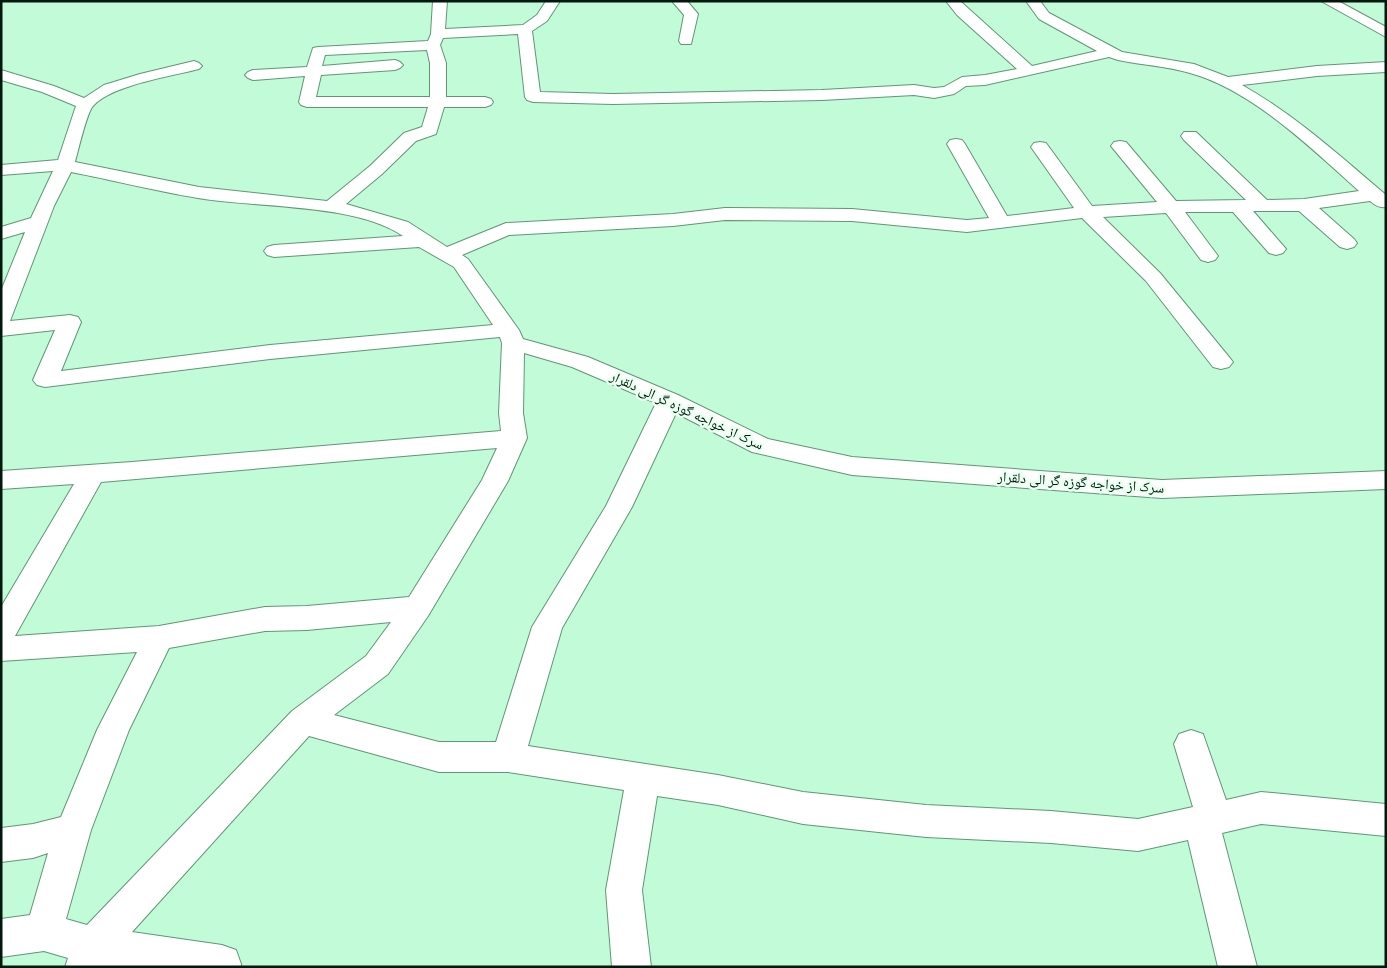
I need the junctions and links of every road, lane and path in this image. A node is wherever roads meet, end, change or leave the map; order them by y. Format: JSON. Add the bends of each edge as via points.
{"nodes":[{"id":1,"x":440,"y":1,"type":"edge"},
{"id":2,"x":553,"y":1,"type":"edge"},
{"id":3,"x":679,"y":1,"type":"edge"},
{"id":4,"x":954,"y":1,"type":"edge"},
{"id":5,"x":1033,"y":1,"type":"edge"},
{"id":6,"x":1328,"y":1,"type":"edge"},
{"id":7,"x":526,"y":29,"type":"junction"},
{"id":8,"x":1386,"y":33,"type":"edge"},
{"id":9,"x":436,"y":40,"type":"junction"},
{"id":10,"x":686,"y":41,"type":"dead end"},
{"id":11,"x":1112,"y":52,"type":"junction"},
{"id":12,"x":438,"y":63,"type":"junction"},
{"id":13,"x":194,"y":66,"type":"dead end"},
{"id":14,"x":1386,"y":67,"type":"edge"},
{"id":15,"x":313,"y":70,"type":"junction"},
{"id":16,"x":1029,"y":71,"type":"junction"},
{"id":17,"x":1,"y":75,"type":"edge"},
{"id":18,"x":253,"y":75,"type":"dead end"},
{"id":19,"x":1226,"y":82,"type":"junction"},
{"id":20,"x":438,"y":100,"type":"junction"},
{"id":21,"x":486,"y":102,"type":"dead end"},
{"id":22,"x":85,"y":104,"type":"junction"},
{"id":23,"x":1190,"y":136,"type":"dead end"},
{"id":24,"x":956,"y":144,"type":"dead end"},
{"id":25,"x":1120,"y":146,"type":"dead end"},
{"id":26,"x":1040,"y":147,"type":"dead end"},
{"id":27,"x":65,"y":165,"type":"junction"},
{"id":28,"x":1,"y":170,"type":"edge"},
{"id":29,"x":1379,"y":200,"type":"edge"},
{"id":30,"x":1237,"y":205,"type":"junction"},
{"id":31,"x":1304,"y":205,"type":"junction"},
{"id":32,"x":1263,"y":206,"type":"junction"},
{"id":33,"x":331,"y":207,"type":"junction"},
{"id":34,"x":1171,"y":207,"type":"junction"},
{"id":35,"x":1087,"y":212,"type":"junction"},
{"id":36,"x":38,"y":222,"type":"junction"},
{"id":37,"x":1001,"y":222,"type":"junction"},
{"id":38,"x":1,"y":233,"type":"edge"},
{"id":39,"x":423,"y":241,"type":"junction"},
{"id":40,"x":1347,"y":243,"type":"dead end"},
{"id":41,"x":1276,"y":249,"type":"dead end"},
{"id":42,"x":274,"y":251,"type":"dead end"},
{"id":43,"x":447,"y":254,"type":"junction"},
{"id":44,"x":1208,"y":256,"type":"dead end"},
{"id":45,"x":1,"y":319,"type":"edge"},
{"id":46,"x":1,"y":330,"type":"edge"},
{"id":47,"x":510,"y":337,"type":"junction"},
{"id":48,"x":1221,"y":362,"type":"dead end"},
{"id":49,"x":670,"y":400,"type":"junction"},
{"id":50,"x":514,"y":438,"type":"junction"},
{"id":51,"x":93,"y":473,"type":"junction"},
{"id":52,"x":1,"y":480,"type":"edge"},
{"id":53,"x":1386,"y":480,"type":"edge"},
{"id":54,"x":418,"y":608,"type":"junction"},
{"id":55,"x":1,"y":634,"type":"edge"},
{"id":56,"x":159,"y":638,"type":"junction"},
{"id":57,"x":1,"y":649,"type":"edge"},
{"id":58,"x":302,"y":721,"type":"junction"},
{"id":59,"x":1191,"y":744,"type":"dead end"},
{"id":60,"x":508,"y":757,"type":"junction"},
{"id":61,"x":643,"y":778,"type":"junction"},
{"id":62,"x":1207,"y":819,"type":"junction"},
{"id":63,"x":1386,"y":820,"type":"edge"},
{"id":64,"x":73,"y":830,"type":"junction"},
{"id":65,"x":1,"y":844,"type":"edge"},
{"id":66,"x":44,"y":932,"type":"junction"},
{"id":67,"x":1,"y":938,"type":"edge"},
{"id":68,"x":89,"y":956,"type":"edge"},
{"id":69,"x":221,"y":967,"type":"edge"},
{"id":70,"x":632,"y":967,"type":"edge"},
{"id":71,"x":1238,"y":967,"type":"edge"}],
"edges":[{"from":1,"to":9,"type":"street"},
{"from":2,"to":7,"type":"street","via":[[544,16]]},
{"from":3,"to":10,"type":"street","via":[[691,14]]},
{"from":4,"to":16,"type":"street","via":[[962,12]]},
{"from":5,"to":11,"type":"street","via":[[1044,16]]},
{"from":6,"to":8,"type":"street"},
{"from":7,"to":9,"type":"street"},
{"from":7,"to":16,"type":"street","via":[[533,97],[613,99],[934,92],[948,91],[962,82]]},
{"from":9,"to":12,"type":"street"},
{"from":9,"to":15,"type":"street","via":[[318,51]]},
{"from":11,"to":16,"type":"street"},
{"from":11,"to":19,"type":"street","via":[[1118,56],[1194,69]]},
{"from":12,"to":15,"type":"street"},
{"from":12,"to":20,"type":"street"},
{"from":13,"to":22,"type":"street","via":[[110,88]]},
{"from":14,"to":19,"type":"street"},
{"from":15,"to":18,"type":"street"},
{"from":15,"to":20,"type":"street","via":[[307,102]]},
{"from":17,"to":22,"type":"street"},
{"from":19,"to":29,"type":"street","via":[[1268,106]]},
{"from":20,"to":21,"type":"street"},
{"from":20,"to":33,"type":"street","via":[[430,130],[410,137]]},
{"from":22,"to":27,"type":"street"},
{"from":23,"to":32,"type":"street"},
{"from":24,"to":37,"type":"street"},
{"from":25,"to":34,"type":"street"},
{"from":26,"to":35,"type":"street"},
{"from":27,"to":28,"type":"street"},
{"from":27,"to":33,"type":"street","via":[[199,193]]},
{"from":27,"to":36,"type":"street"},
{"from":29,"to":31,"type":"street"},
{"from":30,"to":32,"type":"street"},
{"from":30,"to":34,"type":"street"},
{"from":30,"to":41,"type":"street"},
{"from":31,"to":32,"type":"street"},
{"from":31,"to":40,"type":"street"},
{"from":33,"to":39,"type":"street","via":[[401,226]]},
{"from":34,"to":35,"type":"street"},
{"from":34,"to":44,"type":"street"},
{"from":35,"to":37,"type":"street"},
{"from":35,"to":48,"type":"street","via":[[1153,277]]},
{"from":36,"to":38,"type":"street"},
{"from":36,"to":45,"type":"street"},
{"from":37,"to":43,"type":"street","via":[[967,226],[852,216],[725,214],[506,229]]},
{"from":39,"to":42,"type":"street"},
{"from":39,"to":43,"type":"street"},
{"from":43,"to":47,"type":"street","via":[[461,263]]},
{"from":46,"to":47,"type":"street","via":[[70,322],[45,380],[270,352]]},
{"from":47,"to":49,"type":"street","name":"سرک از خواجه گوزه گر الی دلقرار"},
{"from":47,"to":50,"type":"street"},
{"from":49,"to":53,"type":"street","name":"سرک از خواجه گوزه گر الی دلقرار","via":[[761,446],[852,466],[1162,489]]},
{"from":49,"to":60,"type":"street","via":[[619,507],[547,627]]},
{"from":50,"to":51,"type":"street"},
{"from":50,"to":54,"type":"street","via":[[495,480]]},
{"from":51,"to":52,"type":"street"},
{"from":51,"to":55,"type":"street"},
{"from":54,"to":56,"type":"street","via":[[265,619]]},
{"from":54,"to":58,"type":"street","via":[[377,665]]},
{"from":56,"to":57,"type":"street"},
{"from":56,"to":64,"type":"street","via":[[113,730]]},
{"from":58,"to":60,"type":"street","via":[[439,757]]},
{"from":58,"to":68,"type":"street"},
{"from":59,"to":62,"type":"street"},
{"from":60,"to":61,"type":"street"},
{"from":61,"to":62,"type":"street","via":[[803,808],[926,820],[1138,835]]},
{"from":61,"to":70,"type":"street","via":[[624,890]]},
{"from":62,"to":63,"type":"street","via":[[1261,808]]},
{"from":62,"to":71,"type":"street"},
{"from":64,"to":65,"type":"street","via":[[33,841]]},
{"from":64,"to":66,"type":"street"},
{"from":66,"to":67,"type":"street"},
{"from":66,"to":68,"type":"street"},
{"from":68,"to":69,"type":"street","via":[[222,964]]}]}
